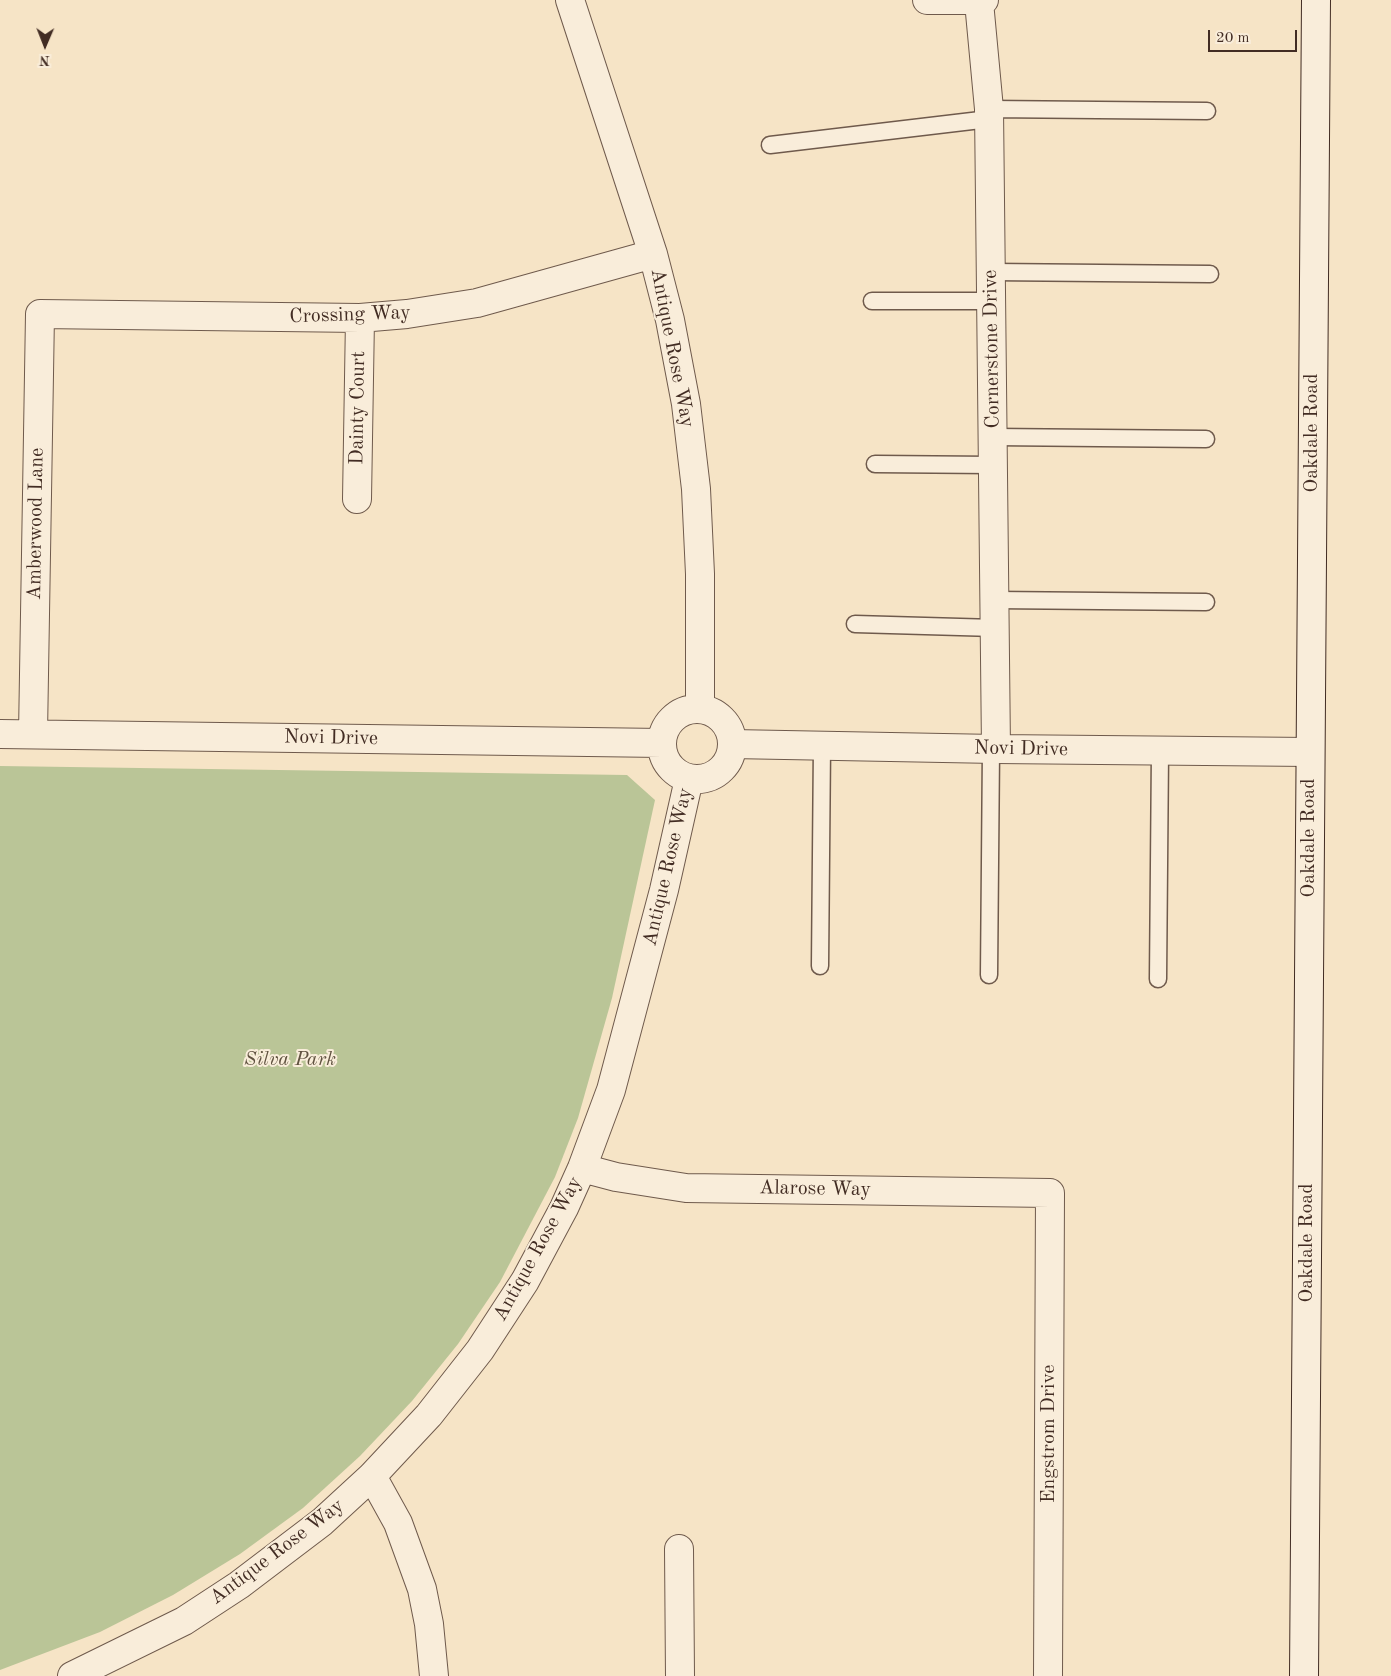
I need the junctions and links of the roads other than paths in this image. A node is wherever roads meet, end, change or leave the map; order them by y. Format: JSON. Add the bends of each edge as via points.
{"nodes":[{"id":1,"x":570,"y":0,"type":"edge"},
{"id":2,"x":926,"y":0,"type":"edge"},
{"id":3,"x":1316,"y":0,"type":"edge"},
{"id":4,"x":981,"y":1,"type":"edge"},
{"id":5,"x":1207,"y":111,"type":"dead end"},
{"id":6,"x":989,"y":114,"type":"junction"},
{"id":7,"x":770,"y":144,"type":"dead end"},
{"id":8,"x":653,"y":254,"type":"junction"},
{"id":9,"x":991,"y":272,"type":"junction"},
{"id":10,"x":1210,"y":274,"type":"dead end"},
{"id":11,"x":872,"y":301,"type":"dead end"},
{"id":12,"x":991,"y":301,"type":"junction"},
{"id":13,"x":40,"y":314,"type":"joint"},
{"id":14,"x":360,"y":318,"type":"junction"},
{"id":15,"x":993,"y":437,"type":"junction"},
{"id":16,"x":1206,"y":439,"type":"dead end"},
{"id":17,"x":875,"y":464,"type":"dead end"},
{"id":18,"x":993,"y":465,"type":"junction"},
{"id":19,"x":357,"y":498,"type":"dead end"},
{"id":20,"x":994,"y":600,"type":"junction"},
{"id":21,"x":1206,"y":602,"type":"dead end"},
{"id":22,"x":855,"y":624,"type":"dead end"},
{"id":23,"x":995,"y":628,"type":"junction"},
{"id":24,"x":700,"y":709,"type":"junction"},
{"id":25,"x":0,"y":734,"type":"edge"},
{"id":26,"x":33,"y":734,"type":"junction"},
{"id":27,"x":662,"y":743,"type":"junction"},
{"id":28,"x":732,"y":744,"type":"junction"},
{"id":29,"x":822,"y":746,"type":"junction"},
{"id":30,"x":993,"y":749,"type":"junction"},
{"id":31,"x":1160,"y":751,"type":"junction"},
{"id":32,"x":1310,"y":752,"type":"junction"},
{"id":33,"x":689,"y":779,"type":"junction"},
{"id":34,"x":820,"y":966,"type":"dead end"},
{"id":35,"x":989,"y":975,"type":"dead end"},
{"id":36,"x":1158,"y":979,"type":"dead end"},
{"id":37,"x":582,"y":1168,"type":"junction"},
{"id":38,"x":1050,"y":1192,"type":"joint"},
{"id":39,"x":372,"y":1476,"type":"junction"},
{"id":40,"x":679,"y":1549,"type":"dead end"},
{"id":41,"x":72,"y":1676,"type":"edge"},
{"id":42,"x":434,"y":1676,"type":"edge"},
{"id":43,"x":680,"y":1676,"type":"edge"},
{"id":44,"x":1048,"y":1676,"type":"edge"},
{"id":45,"x":1304,"y":1676,"type":"edge"}],
"edges":[{"from":1,"to":8,"type":"street","name":"Antique Rose Way"},
{"from":2,"to":4,"type":"street","name":"Cornerstone Drive"},
{"from":3,"to":32,"type":"street","name":"Oakdale Road"},
{"from":4,"to":6,"type":"street","name":"Cornerstone Drive"},
{"from":5,"to":6,"type":"lane"},
{"from":6,"to":7,"type":"lane"},
{"from":6,"to":9,"type":"street","name":"Cornerstone Drive"},
{"from":8,"to":14,"type":"street","name":"Crossing Way","via":[[477,303]]},
{"from":8,"to":24,"type":"street","name":"Antique Rose Way","via":[[686,404],[696,489]]},
{"from":9,"to":10,"type":"lane"},
{"from":9,"to":12,"type":"street","name":"Cornerstone Drive"},
{"from":11,"to":12,"type":"lane"},
{"from":12,"to":15,"type":"street","name":"Cornerstone Drive"},
{"from":13,"to":14,"type":"street","name":"Crossing Way"},
{"from":13,"to":26,"type":"street","name":"Amberwood Lane"},
{"from":14,"to":19,"type":"street","name":"Dainty Court"},
{"from":15,"to":16,"type":"lane"},
{"from":15,"to":18,"type":"street","name":"Cornerstone Drive"},
{"from":17,"to":18,"type":"lane"},
{"from":18,"to":20,"type":"street","name":"Cornerstone Drive"},
{"from":20,"to":21,"type":"lane"},
{"from":20,"to":23,"type":"street","name":"Cornerstone Drive"},
{"from":22,"to":23,"type":"lane"},
{"from":23,"to":30,"type":"street","name":"Cornerstone Drive"},
{"from":24,"to":27,"type":"street","via":[[678,714],[669,722]]},
{"from":24,"to":28,"type":"street","via":[[723,720]]},
{"from":25,"to":26,"type":"street","name":"Novi Drive"},
{"from":26,"to":27,"type":"street","name":"Novi Drive"},
{"from":27,"to":33,"type":"street","via":[[669,766]]},
{"from":28,"to":29,"type":"street","name":"Novi Drive"},
{"from":28,"to":33,"type":"street","via":[[724,767],[714,775]]},
{"from":29,"to":30,"type":"street","name":"Novi Drive"},
{"from":29,"to":34,"type":"lane"},
{"from":30,"to":31,"type":"street","name":"Novi Drive"},
{"from":30,"to":35,"type":"lane"},
{"from":31,"to":32,"type":"street","name":"Novi Drive"},
{"from":31,"to":36,"type":"lane"},
{"from":32,"to":45,"type":"street","name":"Oakdale Road"},
{"from":33,"to":37,"type":"street","name":"Antique Rose Way","via":[[664,890],[611,1090]]},
{"from":37,"to":38,"type":"street","name":"Alarose Way","via":[[686,1188]]},
{"from":37,"to":39,"type":"street","name":"Antique Rose Way","via":[[525,1281],[480,1350],[429,1415]]},
{"from":38,"to":44,"type":"street","name":"Engstrom Drive"},
{"from":39,"to":41,"type":"street","name":"Antique Rose Way","via":[[322,1522],[239,1585],[184,1620]]},
{"from":39,"to":42,"type":"street","via":[[398,1523],[422,1589]]},
{"from":40,"to":43,"type":"street"}]}
